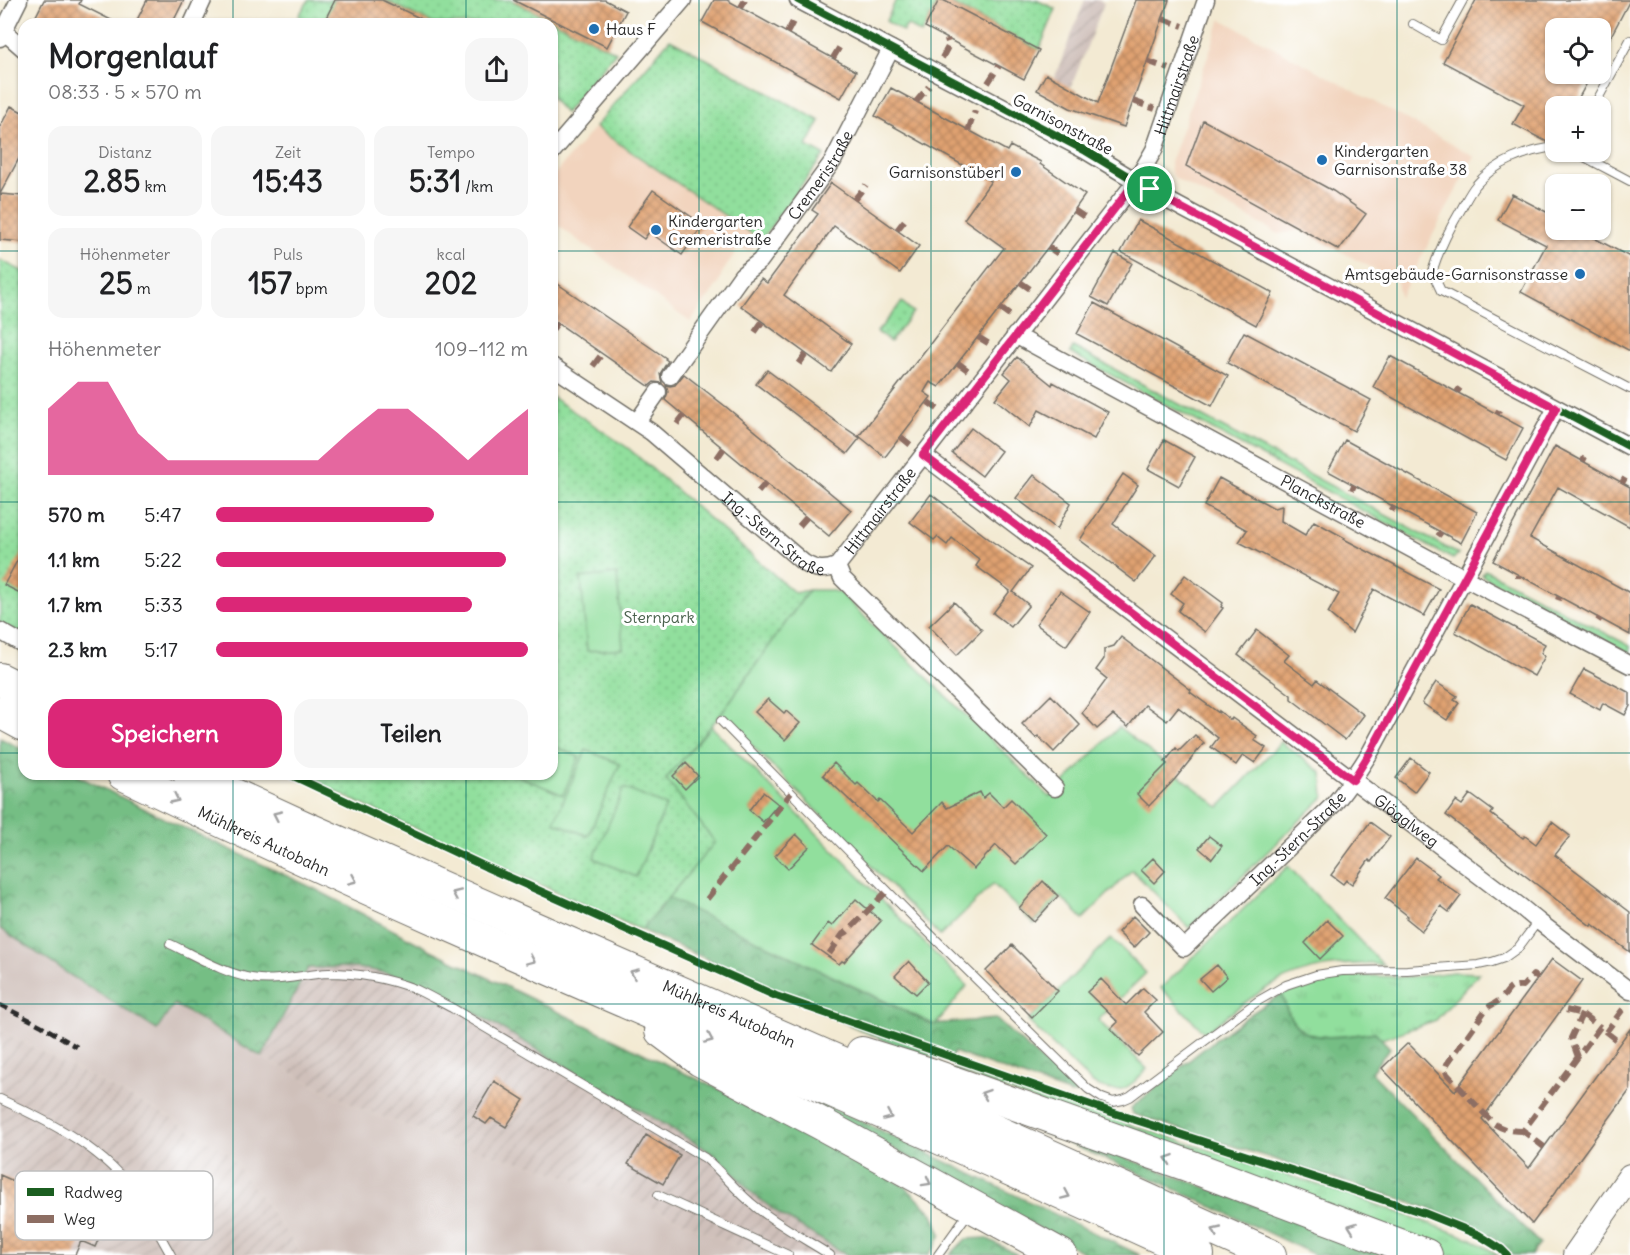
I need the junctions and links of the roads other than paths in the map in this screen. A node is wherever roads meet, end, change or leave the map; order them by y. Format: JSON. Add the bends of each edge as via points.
{"nodes":[{"id":1,"x":19,"y":0,"type":"edge"},
{"id":2,"x":203,"y":0,"type":"edge"},
{"id":3,"x":683,"y":0,"type":"edge"},
{"id":4,"x":798,"y":0,"type":"edge"},
{"id":5,"x":1206,"y":0,"type":"edge"},
{"id":6,"x":1462,"y":0,"type":"edge"},
{"id":7,"x":195,"y":18,"type":"edge"},
{"id":8,"x":1413,"y":24,"type":"dead end"},
{"id":9,"x":1,"y":32,"type":"edge"},
{"id":10,"x":1630,"y":40,"type":"edge"},
{"id":11,"x":18,"y":45,"type":"edge"},
{"id":12,"x":891,"y":49,"type":"junction"},
{"id":13,"x":1599,"y":96,"type":"edge"},
{"id":14,"x":558,"y":145,"type":"edge"},
{"id":15,"x":1545,"y":148,"type":"edge"},
{"id":16,"x":1593,"y":162,"type":"edge"},
{"id":17,"x":1136,"y":181,"type":"junction"},
{"id":18,"x":1630,"y":182,"type":"edge"},
{"id":19,"x":1015,"y":335,"type":"junction"},
{"id":20,"x":558,"y":370,"type":"edge"},
{"id":21,"x":670,"y":376,"type":"dead end"},
{"id":22,"x":1630,"y":389,"type":"edge"},
{"id":23,"x":658,"y":392,"type":"dead end"},
{"id":24,"x":1556,"y":408,"type":"junction"},
{"id":25,"x":637,"y":422,"type":"junction"},
{"id":26,"x":1630,"y":447,"type":"edge"},
{"id":27,"x":923,"y":455,"type":"junction"},
{"id":28,"x":837,"y":566,"type":"junction"},
{"id":29,"x":1463,"y":577,"type":"junction"},
{"id":30,"x":0,"y":631,"type":"edge"},
{"id":31,"x":18,"y":641,"type":"edge"},
{"id":32,"x":1630,"y":665,"type":"edge"},
{"id":33,"x":0,"y":679,"type":"edge"},
{"id":34,"x":18,"y":688,"type":"edge"},
{"id":35,"x":0,"y":712,"type":"edge"},
{"id":36,"x":18,"y":722,"type":"edge"},
{"id":37,"x":721,"y":722,"type":"dead end"},
{"id":38,"x":136,"y":780,"type":"edge"},
{"id":39,"x":202,"y":780,"type":"edge"},
{"id":40,"x":1353,"y":780,"type":"junction"},
{"id":41,"x":1055,"y":788,"type":"dead end"},
{"id":42,"x":1142,"y":905,"type":"dead end"},
{"id":43,"x":1538,"y":921,"type":"junction"},
{"id":44,"x":170,"y":944,"type":"dead end"},
{"id":45,"x":1630,"y":991,"type":"edge"},
{"id":46,"x":617,"y":998,"type":"junction"},
{"id":47,"x":784,"y":1038,"type":"junction"},
{"id":48,"x":0,"y":1099,"type":"edge"},
{"id":49,"x":115,"y":1171,"type":"edge"},
{"id":50,"x":1630,"y":1176,"type":"edge"},
{"id":51,"x":658,"y":1195,"type":"dead end"},
{"id":52,"x":973,"y":1207,"type":"junction"},
{"id":53,"x":162,"y":1240,"type":"edge"},
{"id":54,"x":171,"y":1255,"type":"edge"},
{"id":55,"x":788,"y":1255,"type":"edge"},
{"id":56,"x":830,"y":1255,"type":"edge"},
{"id":57,"x":938,"y":1255,"type":"edge"},
{"id":58,"x":1061,"y":1255,"type":"edge"},
{"id":59,"x":1198,"y":1255,"type":"edge"},
{"id":60,"x":1270,"y":1255,"type":"edge"},
{"id":61,"x":1426,"y":1255,"type":"edge"},
{"id":62,"x":1575,"y":1255,"type":"edge"}],
"edges":[{"from":1,"to":9,"type":"street"},
{"from":2,"to":7,"type":"street"},
{"from":3,"to":14,"type":"street"},
{"from":4,"to":12,"type":"street","name":"Garnisonstraße"},
{"from":5,"to":17,"type":"street","name":"Hittmairstraße","via":[[1154,150]]},
{"from":6,"to":8,"type":"lane","via":[[1441,40]]},
{"from":9,"to":11,"type":"street"},
{"from":10,"to":13,"type":"lane"},
{"from":12,"to":17,"type":"street","name":"Garnisonstraße"},
{"from":12,"to":21,"type":"street","name":"Cremeristraße","via":[[833,161],[760,261],[742,275]]},
{"from":15,"to":22,"type":"lane","via":[[1502,165],[1477,183],[1440,248],[1432,272],[1441,291]]},
{"from":16,"to":18,"type":"lane"},
{"from":17,"to":19,"type":"street","name":"Hittmairstraße"},
{"from":17,"to":24,"type":"street","name":"Garnisonstraße"},
{"from":19,"to":27,"type":"street","name":"Hittmairstraße"},
{"from":19,"to":29,"type":"street","name":"Planckstraße"},
{"from":20,"to":25,"type":"street","name":"Ing.-Stern-Straße"},
{"from":23,"to":25,"type":"street"},
{"from":24,"to":26,"type":"street","name":"Garnisonstraße"},
{"from":24,"to":29,"type":"street","name":"Ing.-Stern-Straße"},
{"from":25,"to":28,"type":"street","name":"Ing.-Stern-Straße","via":[[804,563],[822,570]]},
{"from":27,"to":28,"type":"street","name":"Hittmairstraße"},
{"from":27,"to":40,"type":"street","name":"Glögglweg"},
{"from":28,"to":41,"type":"street","name":"Ing.-Stern-Straße","via":[[842,578]]},
{"from":29,"to":32,"type":"street","name":"Planckstraße"},
{"from":29,"to":40,"type":"street","name":"Ing.-Stern-Straße"},
{"from":30,"to":31,"type":"street"},
{"from":33,"to":34,"type":"highway"},
{"from":35,"to":36,"type":"highway"},
{"from":37,"to":43,"type":"lane","via":[[1043,1047],[1088,1089],[1108,1101],[1130,1097],[1258,1001],[1286,985],[1342,970],[1407,970],[1492,962],[1518,948]]},
{"from":38,"to":46,"type":"highway","name":"Mühlkreis Autobahn","one_way":true},
{"from":47,"to":39,"type":"highway","name":"Mühlkreis Autobahn","one_way":true},
{"from":40,"to":42,"type":"street","name":"Ing.-Stern-Straße","via":[[1334,805],[1184,948]]},
{"from":40,"to":43,"type":"street","name":"Glögglweg"},
{"from":43,"to":45,"type":"street","name":"Glögglweg"},
{"from":44,"to":56,"type":"lane","via":[[250,978],[355,974],[416,990],[705,1158],[754,1206]]},
{"from":46,"to":52,"type":"highway","one_way":true,"via":[[700,1060]]},
{"from":46,"to":59,"type":"highway","name":"Mühlkreis Autobahn","one_way":true},
{"from":60,"to":47,"type":"highway","name":"Mühlkreis Autobahn","one_way":true},
{"from":61,"to":47,"type":"highway","one_way":true,"via":[[930,1074],[863,1053]]},
{"from":48,"to":49,"type":"lane","via":[[75,1138]]},
{"from":50,"to":62,"type":"main road"},
{"from":51,"to":55,"type":"lane"},
{"from":52,"to":57,"type":"lane"},
{"from":52,"to":58,"type":"highway"},
{"from":53,"to":54,"type":"lane"}]}
